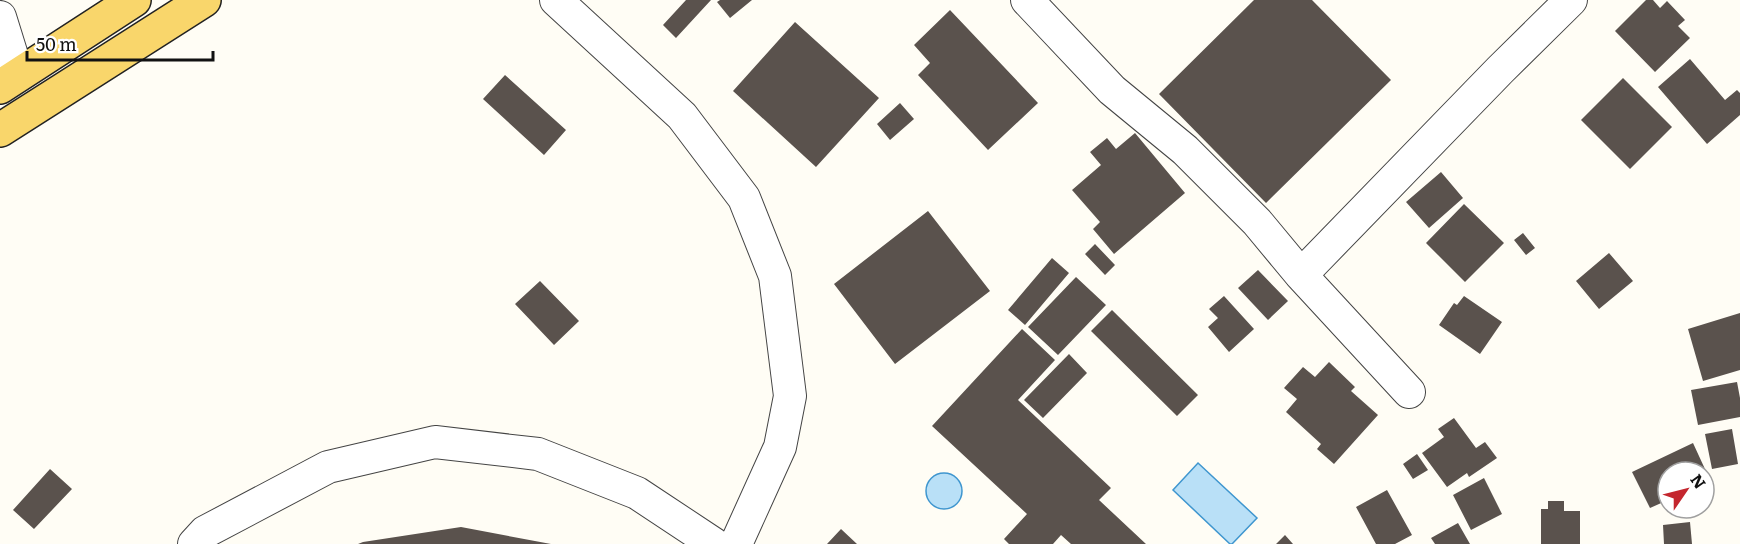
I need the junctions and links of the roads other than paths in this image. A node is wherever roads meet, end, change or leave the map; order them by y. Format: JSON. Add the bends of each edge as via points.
{"nodes":[{"id":1,"x":134,"y":0,"type":"edge"},
{"id":2,"x":204,"y":0,"type":"edge"},
{"id":3,"x":556,"y":0,"type":"edge"},
{"id":4,"x":1027,"y":0,"type":"edge"},
{"id":5,"x":1571,"y":0,"type":"edge"},
{"id":6,"x":0,"y":17,"type":"edge"},
{"id":7,"x":9,"y":81,"type":"edge"},
{"id":8,"x":0,"y":130,"type":"edge"},
{"id":9,"x":1301,"y":275,"type":"junction"},
{"id":10,"x":1409,"y":392,"type":"dead end"},
{"id":11,"x":194,"y":544,"type":"edge"},
{"id":12,"x":714,"y":544,"type":"edge"},
{"id":13,"x":736,"y":544,"type":"edge"}],
"edges":[{"from":1,"to":7,"type":"main road"},
{"from":2,"to":8,"type":"main road"},
{"from":3,"to":13,"type":"street","via":[[682,116],[744,198],[775,276],[790,396],[780,447]]},
{"from":4,"to":9,"type":"street","via":[[1112,90],[1185,150],[1257,222]]},
{"from":5,"to":9,"type":"street"},
{"from":6,"to":7,"type":"street"},
{"from":9,"to":10,"type":"street"},
{"from":11,"to":12,"type":"street","via":[[205,532],[328,467],[435,442],[538,454],[637,493]]}]}
